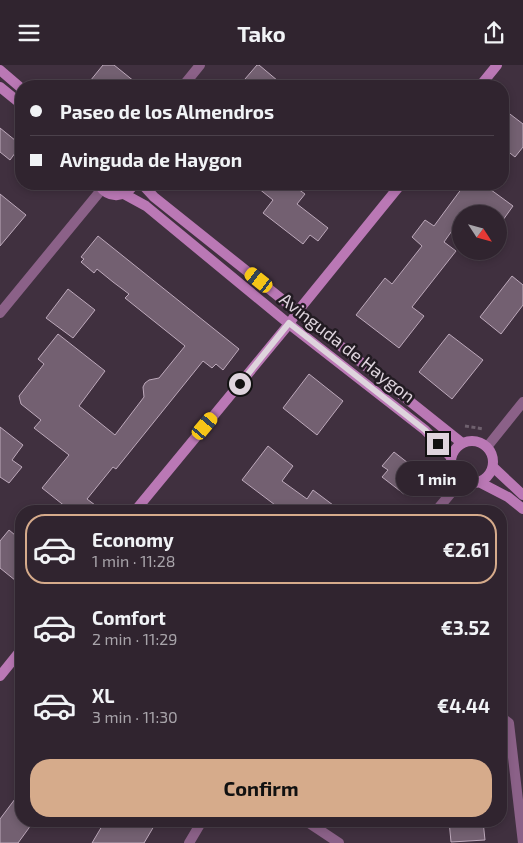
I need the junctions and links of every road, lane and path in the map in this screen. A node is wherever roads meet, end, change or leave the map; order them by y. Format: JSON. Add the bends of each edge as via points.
{"nodes":[{"id":1,"x":200,"y":65,"type":"edge"},
{"id":2,"x":497,"y":65,"type":"edge"},
{"id":3,"x":0,"y":71,"type":"edge"},
{"id":4,"x":188,"y":80,"type":"edge"},
{"id":5,"x":485,"y":80,"type":"edge"},
{"id":6,"x":15,"y":83,"type":"edge"},
{"id":7,"x":0,"y":87,"type":"edge"},
{"id":8,"x":15,"y":99,"type":"edge"},
{"id":9,"x":97,"y":190,"type":"edge"},
{"id":10,"x":103,"y":190,"type":"edge"},
{"id":11,"x":130,"y":190,"type":"edge"},
{"id":12,"x":148,"y":190,"type":"edge"},
{"id":13,"x":396,"y":190,"type":"edge"},
{"id":14,"x":124,"y":195,"type":"junction"},
{"id":15,"x":298,"y":311,"type":"junction"},
{"id":16,"x":0,"y":313,"type":"edge"},
{"id":17,"x":289,"y":323,"type":"junction"},
{"id":18,"x":523,"y":402,"type":"edge"},
{"id":19,"x":462,"y":443,"type":"junction"},
{"id":20,"x":487,"y":447,"type":"junction"},
{"id":21,"x":451,"y":457,"type":"junction"},
{"id":22,"x":492,"y":467,"type":"junction"},
{"id":23,"x":461,"y":481,"type":"junction"},
{"id":24,"x":479,"y":482,"type":"junction"},
{"id":25,"x":523,"y":495,"type":"edge"},
{"id":26,"x":140,"y":505,"type":"edge"},
{"id":27,"x":441,"y":505,"type":"edge"},
{"id":28,"x":523,"y":509,"type":"edge"},
{"id":29,"x":15,"y":657,"type":"edge"},
{"id":30,"x":0,"y":676,"type":"edge"},
{"id":31,"x":507,"y":722,"type":"edge"},
{"id":32,"x":198,"y":827,"type":"edge"},
{"id":33,"x":315,"y":827,"type":"edge"},
{"id":34,"x":189,"y":843,"type":"edge"},
{"id":35,"x":339,"y":843,"type":"edge"},
{"id":36,"x":523,"y":843,"type":"edge"}],
"edges":[{"from":1,"to":4,"type":"street"},
{"from":2,"to":5,"type":"street"},
{"from":3,"to":6,"type":"street"},
{"from":7,"to":8,"type":"street"},
{"from":9,"to":16,"type":"street"},
{"from":10,"to":14,"type":"street","name":"Avinguda de Haygon","via":[[117,196]]},
{"from":11,"to":14,"type":"street"},
{"from":12,"to":15,"type":"street","name":"Avinguda de Haygon"},
{"from":13,"to":15,"type":"street"},
{"from":14,"to":17,"type":"street","name":"Avinguda de Haygon","via":[[146,206]]},
{"from":15,"to":17,"type":"street"},
{"from":15,"to":19,"type":"street","name":"Avinguda de Haygon"},
{"from":17,"to":21,"type":"street","name":"Avinguda de Haygon","via":[[425,430]]},
{"from":17,"to":26,"type":"street"},
{"from":18,"to":20,"type":"street"},
{"from":19,"to":20,"type":"street","via":[[471,441]]},
{"from":19,"to":21,"type":"street"},
{"from":20,"to":22,"type":"street"},
{"from":21,"to":23,"type":"street","via":[[454,473]]},
{"from":22,"to":24,"type":"street","via":[[485,479]]},
{"from":22,"to":25,"type":"street"},
{"from":23,"to":24,"type":"street"},
{"from":23,"to":27,"type":"street"},
{"from":24,"to":28,"type":"street"},
{"from":29,"to":30,"type":"street"},
{"from":31,"to":36,"type":"street"},
{"from":32,"to":34,"type":"street"},
{"from":33,"to":35,"type":"street"}]}
